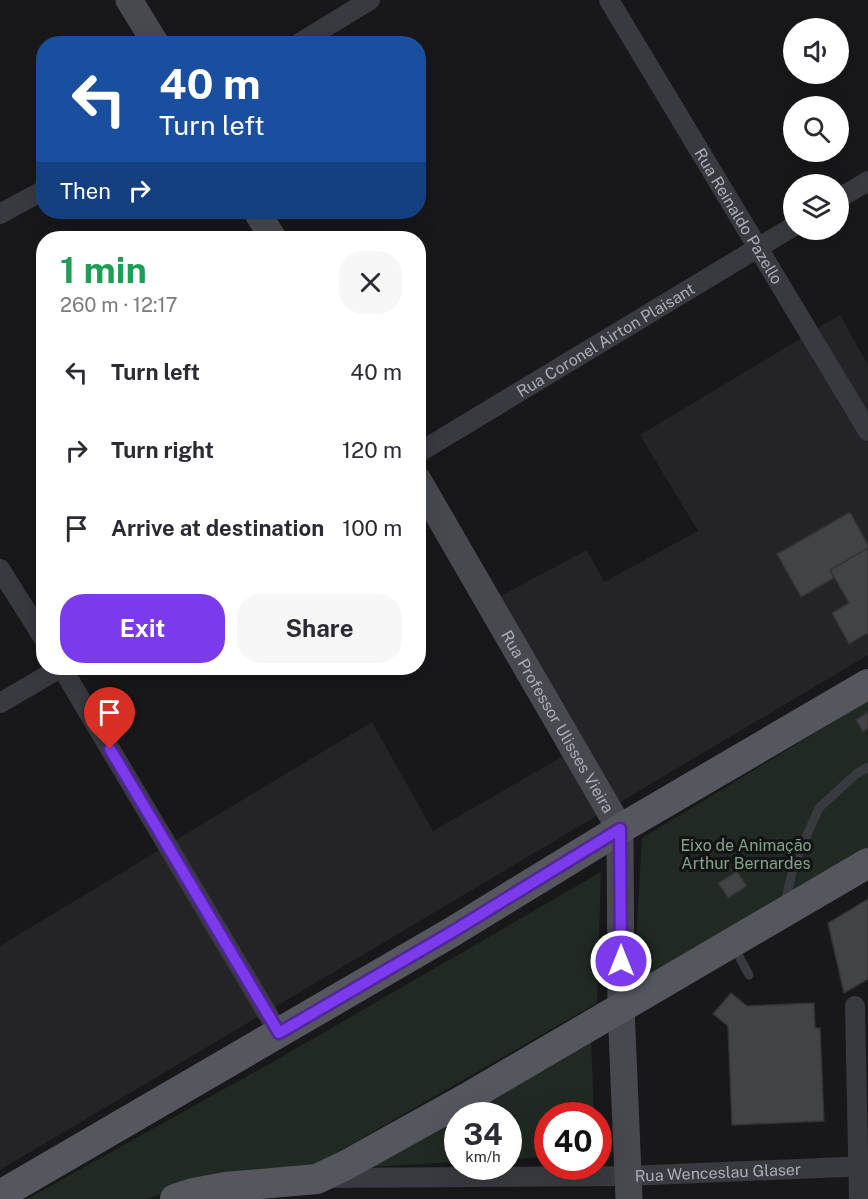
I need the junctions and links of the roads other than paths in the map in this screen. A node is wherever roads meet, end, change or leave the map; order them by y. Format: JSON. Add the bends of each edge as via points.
{"nodes":[{"id":1,"x":129,"y":0,"type":"edge"},
{"id":2,"x":370,"y":0,"type":"edge"},
{"id":3,"x":609,"y":0,"type":"edge"},
{"id":4,"x":151,"y":36,"type":"edge"},
{"id":5,"x":311,"y":36,"type":"edge"},
{"id":6,"x":868,"y":181,"type":"edge"},
{"id":7,"x":849,"y":192,"type":"edge"},
{"id":8,"x":36,"y":194,"type":"edge"},
{"id":9,"x":0,"y":214,"type":"edge"},
{"id":10,"x":783,"y":233,"type":"edge"},
{"id":11,"x":758,"y":248,"type":"junction"},
{"id":12,"x":868,"y":431,"type":"edge"},
{"id":13,"x":426,"y":448,"type":"edge"},
{"id":14,"x":426,"y":494,"type":"edge"},
{"id":15,"x":0,"y":569,"type":"edge"},
{"id":16,"x":36,"y":626,"type":"edge"},
{"id":17,"x":49,"y":675,"type":"edge"},
{"id":18,"x":65,"y":675,"type":"edge"},
{"id":19,"x":868,"y":684,"type":"edge"},
{"id":20,"x":0,"y":703,"type":"edge"},
{"id":21,"x":868,"y":766,"type":"edge"},
{"id":22,"x":620,"y":829,"type":"junction"},
{"id":23,"x":868,"y":863,"type":"edge"},
{"id":24,"x":782,"y":914,"type":"junction"},
{"id":25,"x":732,"y":943,"type":"junction"},
{"id":26,"x":750,"y":975,"type":"dead end"},
{"id":27,"x":621,"y":1006,"type":"junction"},
{"id":28,"x":855,"y":1006,"type":"dead end"},
{"id":29,"x":279,"y":1033,"type":"junction"},
{"id":30,"x":863,"y":1167,"type":"edge"},
{"id":31,"x":317,"y":1179,"type":"junction"},
{"id":32,"x":628,"y":1187,"type":"edge"},
{"id":33,"x":226,"y":1193,"type":"edge"},
{"id":34,"x":0,"y":1195,"type":"edge"},
{"id":35,"x":175,"y":1199,"type":"edge"},
{"id":36,"x":858,"y":1199,"type":"edge"}],
"edges":[{"from":1,"to":4,"type":"street"},
{"from":2,"to":5,"type":"street"},
{"from":3,"to":11,"type":"street","name":"Rua Reinaldo Pazello"},
{"from":6,"to":7,"type":"street"},
{"from":8,"to":9,"type":"street"},
{"from":10,"to":11,"type":"street","name":"Rua Coronel Airton Plaisant"},
{"from":11,"to":12,"type":"street","name":"Rua Reinaldo Pazello"},
{"from":11,"to":13,"type":"street","name":"Rua Coronel Airton Plaisant"},
{"from":14,"to":22,"type":"street","name":"Rua Professor Ulisses Vieira"},
{"from":15,"to":16,"type":"street"},
{"from":17,"to":20,"type":"street"},
{"from":18,"to":29,"type":"street"},
{"from":19,"to":22,"type":"main road"},
{"from":21,"to":24,"type":"lane","via":[[819,808],[794,864]]},
{"from":22,"to":27,"type":"street","name":"Rua Professor Ulisses Vieira"},
{"from":22,"to":29,"type":"main road"},
{"from":23,"to":24,"type":"main road"},
{"from":24,"to":25,"type":"main road"},
{"from":25,"to":26,"type":"lane"},
{"from":25,"to":27,"type":"main road"},
{"from":27,"to":31,"type":"main road","via":[[472,1095]]},
{"from":27,"to":32,"type":"street","name":"Rua Professor Ulisses Vieira"},
{"from":28,"to":30,"type":"street"},
{"from":29,"to":34,"type":"main road"},
{"from":30,"to":32,"type":"street","name":"Rua Wenceslau Glaser"},
{"from":30,"to":36,"type":"street"},
{"from":31,"to":32,"type":"street","name":"Rua Wenceslau Glaser"},
{"from":31,"to":33,"type":"main road"},
{"from":33,"to":35,"type":"main road","via":[[193,1193]]}]}
